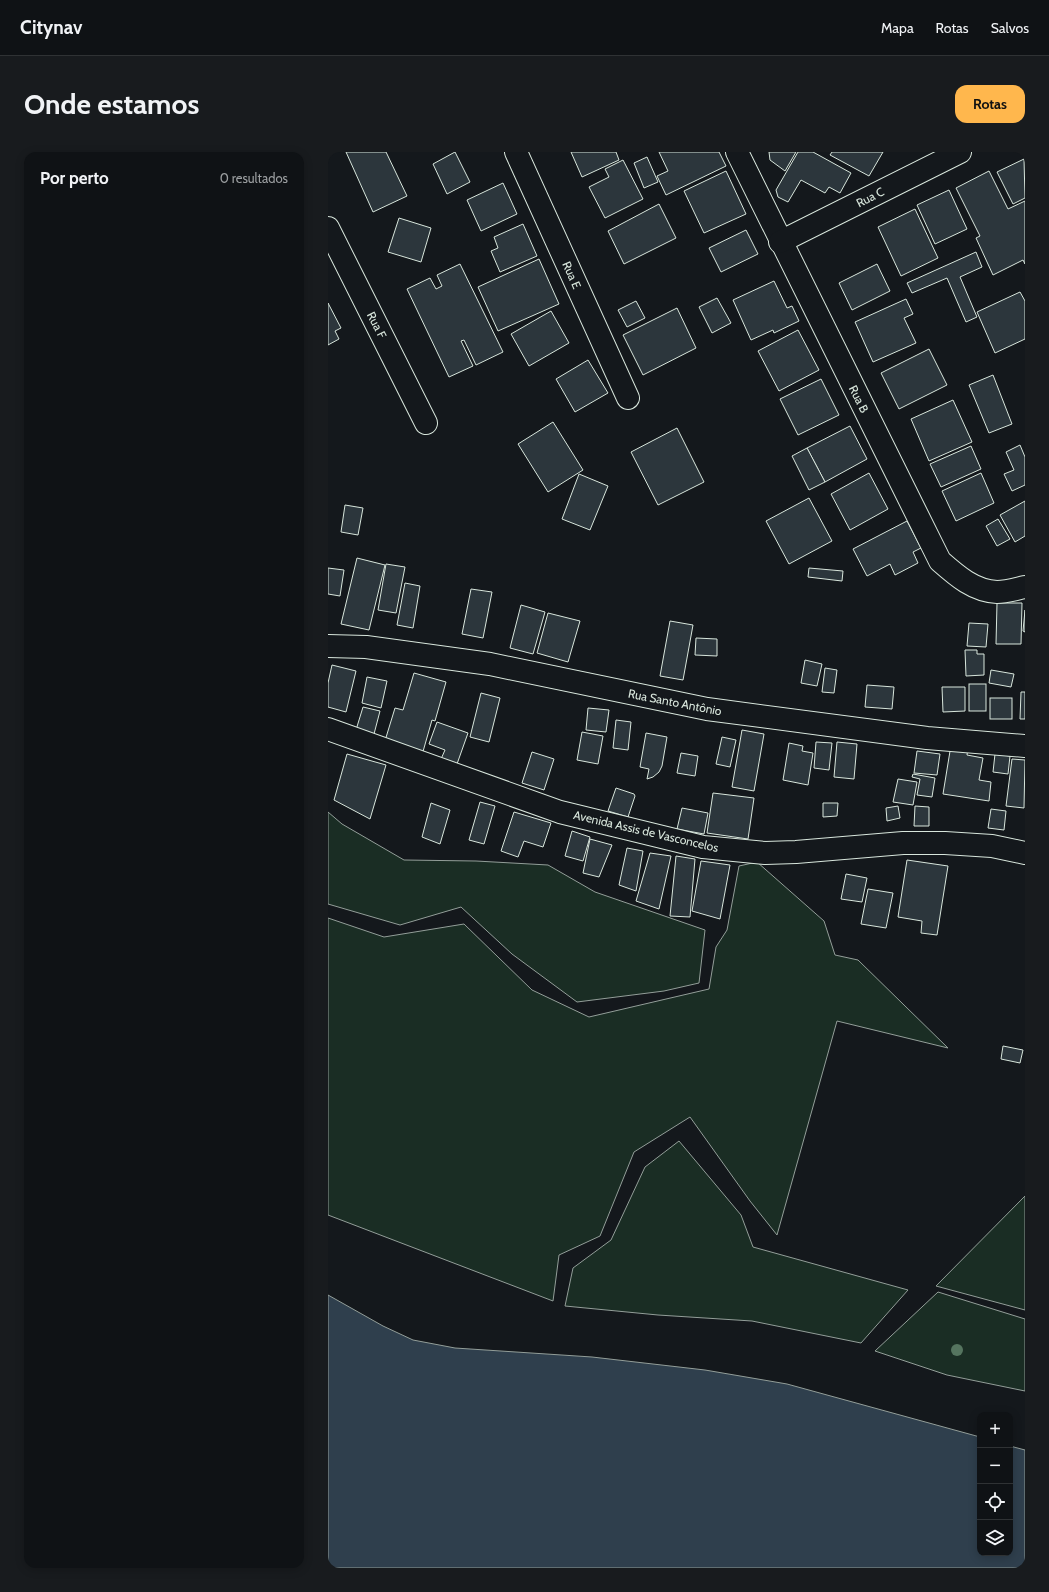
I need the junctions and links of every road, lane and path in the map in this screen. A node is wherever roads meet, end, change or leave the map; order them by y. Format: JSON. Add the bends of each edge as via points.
{"nodes":[{"id":1,"x":516,"y":152,"type":"edge"},
{"id":2,"x":737,"y":152,"type":"edge"},
{"id":3,"x":960,"y":152,"type":"edge"},
{"id":4,"x":328,"y":228,"type":"edge"},
{"id":5,"x":780,"y":242,"type":"junction"},
{"id":6,"x":628,"y":398,"type":"dead end"},
{"id":7,"x":426,"y":423,"type":"dead end"},
{"id":8,"x":1025,"y":587,"type":"edge"},
{"id":9,"x":328,"y":646,"type":"edge"},
{"id":10,"x":328,"y":728,"type":"edge"},
{"id":11,"x":1025,"y":746,"type":"edge"},
{"id":12,"x":1025,"y":853,"type":"edge"}],
"edges":[{"from":1,"to":6,"type":"street","name":"Rua E"},
{"from":2,"to":5,"type":"street","name":"Rua B"},
{"from":3,"to":5,"type":"street","name":"Rua C"},
{"from":4,"to":7,"type":"street","name":"Rua F"},
{"from":5,"to":8,"type":"street","name":"Rua B","via":[[940,561],[956,576],[977,588],[998,592]]},
{"from":9,"to":11,"type":"street","name":"Rua Santo Antônio","via":[[366,647],[490,664],[707,709],[927,738]]},
{"from":10,"to":12,"type":"street","name":"Avenida Assis de Vasconcelos","via":[[560,812],[703,846],[765,853],[903,843],[945,843],[992,846]]}]}
